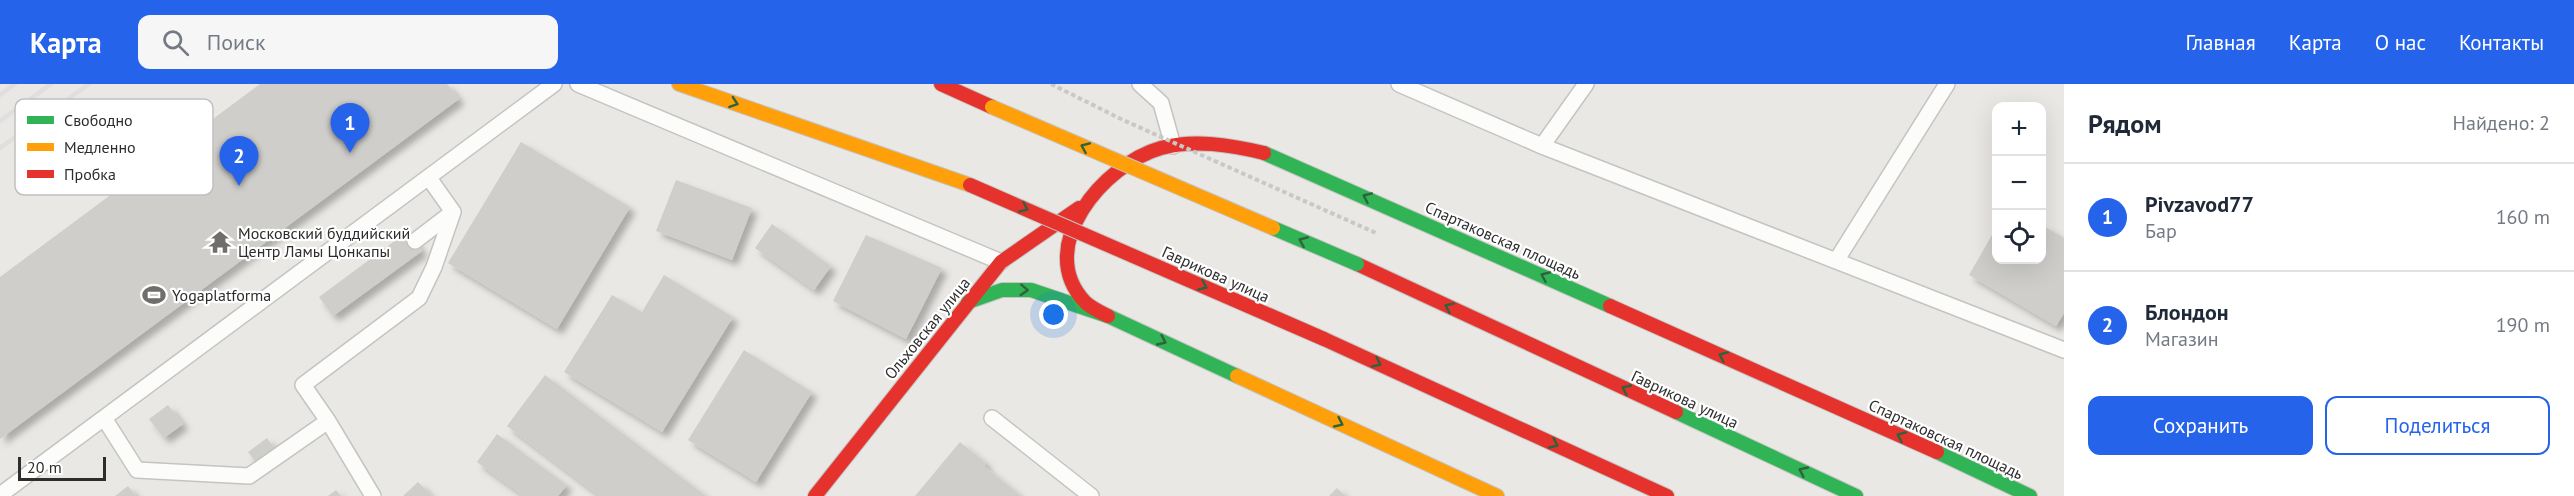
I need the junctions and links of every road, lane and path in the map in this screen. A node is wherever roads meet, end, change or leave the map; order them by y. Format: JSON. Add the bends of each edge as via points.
{"nodes":[{"id":1,"x":554,"y":84,"type":"edge"},
{"id":2,"x":578,"y":84,"type":"edge"},
{"id":3,"x":679,"y":84,"type":"edge"},
{"id":4,"x":941,"y":84,"type":"edge"},
{"id":5,"x":954,"y":84,"type":"edge"},
{"id":6,"x":1051,"y":84,"type":"edge"},
{"id":7,"x":1140,"y":84,"type":"edge"},
{"id":8,"x":1399,"y":84,"type":"edge"},
{"id":9,"x":1586,"y":84,"type":"edge"},
{"id":10,"x":1947,"y":84,"type":"edge"},
{"id":11,"x":992,"y":107,"type":"junction"},
{"id":12,"x":835,"y":123,"type":"dead end"},
{"id":13,"x":1173,"y":146,"type":"junction"},
{"id":14,"x":1542,"y":146,"type":"junction"},
{"id":15,"x":429,"y":178,"type":"junction"},
{"id":16,"x":970,"y":185,"type":"junction"},
{"id":17,"x":1085,"y":203,"type":"junction"},
{"id":18,"x":453,"y":212,"type":"junction"},
{"id":19,"x":1376,"y":233,"type":"dead end"},
{"id":20,"x":415,"y":241,"type":"dead end"},
{"id":21,"x":1836,"y":261,"type":"junction"},
{"id":22,"x":1001,"y":262,"type":"junction"},
{"id":23,"x":968,"y":302,"type":"junction"},
{"id":24,"x":1108,"y":316,"type":"junction"},
{"id":25,"x":2064,"y":350,"type":"edge"},
{"id":26,"x":104,"y":418,"type":"junction"},
{"id":27,"x":992,"y":418,"type":"dead end"},
{"id":28,"x":328,"y":421,"type":"junction"},
{"id":29,"x":0,"y":495,"type":"edge"},
{"id":30,"x":373,"y":496,"type":"edge"},
{"id":31,"x":815,"y":496,"type":"edge"},
{"id":32,"x":1091,"y":496,"type":"edge"},
{"id":33,"x":1497,"y":496,"type":"edge"},
{"id":34,"x":1667,"y":496,"type":"edge"},
{"id":35,"x":1856,"y":496,"type":"edge"},
{"id":36,"x":2030,"y":496,"type":"edge"}],
"edges":[{"from":1,"to":15,"type":"lane"},
{"from":2,"to":22,"type":"lane"},
{"from":3,"to":16,"type":"main road","one_way":true},
{"from":4,"to":11,"type":"main road","name":"Гаврикова улица"},
{"from":5,"to":11,"type":"main road"},
{"from":6,"to":19,"type":"path","bridge":true},
{"from":7,"to":13,"type":"lane","via":[[1161,104]]},
{"from":8,"to":14,"type":"lane"},
{"from":9,"to":14,"type":"lane"},
{"from":10,"to":21,"type":"lane"},
{"from":35,"to":11,"type":"main road","name":"Гаврикова улица","one_way":true,"bridge":true,"via":[[1357,264]]},
{"from":12,"to":16,"type":"main road","name":"Гаврикова улица"},
{"from":13,"to":17,"type":"main road","name":"Спартаковская площадь","via":[[1145,153],[1121,167]]},
{"from":36,"to":13,"type":"main road","name":"Спартаковская площадь","one_way":true,"via":[[1275,156],[1217,144]]},
{"from":14,"to":21,"type":"lane"},
{"from":15,"to":18,"type":"lane"},
{"from":15,"to":26,"type":"lane"},
{"from":16,"to":34,"type":"main road","name":"Гаврикова улица","one_way":true,"bridge":true,"via":[[1323,339]]},
{"from":17,"to":22,"type":"main road","name":"Ольховская улица"},
{"from":17,"to":24,"type":"main road","name":"Спартаковская площадь","via":[[1072,232],[1068,256],[1072,283],[1085,302]]},
{"from":18,"to":20,"type":"lane"},
{"from":18,"to":28,"type":"lane","via":[[419,298],[303,385]]},
{"from":21,"to":25,"type":"lane"},
{"from":22,"to":23,"type":"main road","name":"Ольховская улица"},
{"from":23,"to":24,"type":"main road","name":"Спартаковская площадь","one_way":true,"via":[[1002,290],[1031,290]]},
{"from":23,"to":31,"type":"main road","name":"Ольховская улица"},
{"from":24,"to":33,"type":"main road","name":"Спартаковская площадь","one_way":true},
{"from":26,"to":28,"type":"lane","via":[[138,470],[249,476]]},
{"from":26,"to":29,"type":"lane"},
{"from":27,"to":32,"type":"lane"},
{"from":28,"to":30,"type":"lane"}]}
